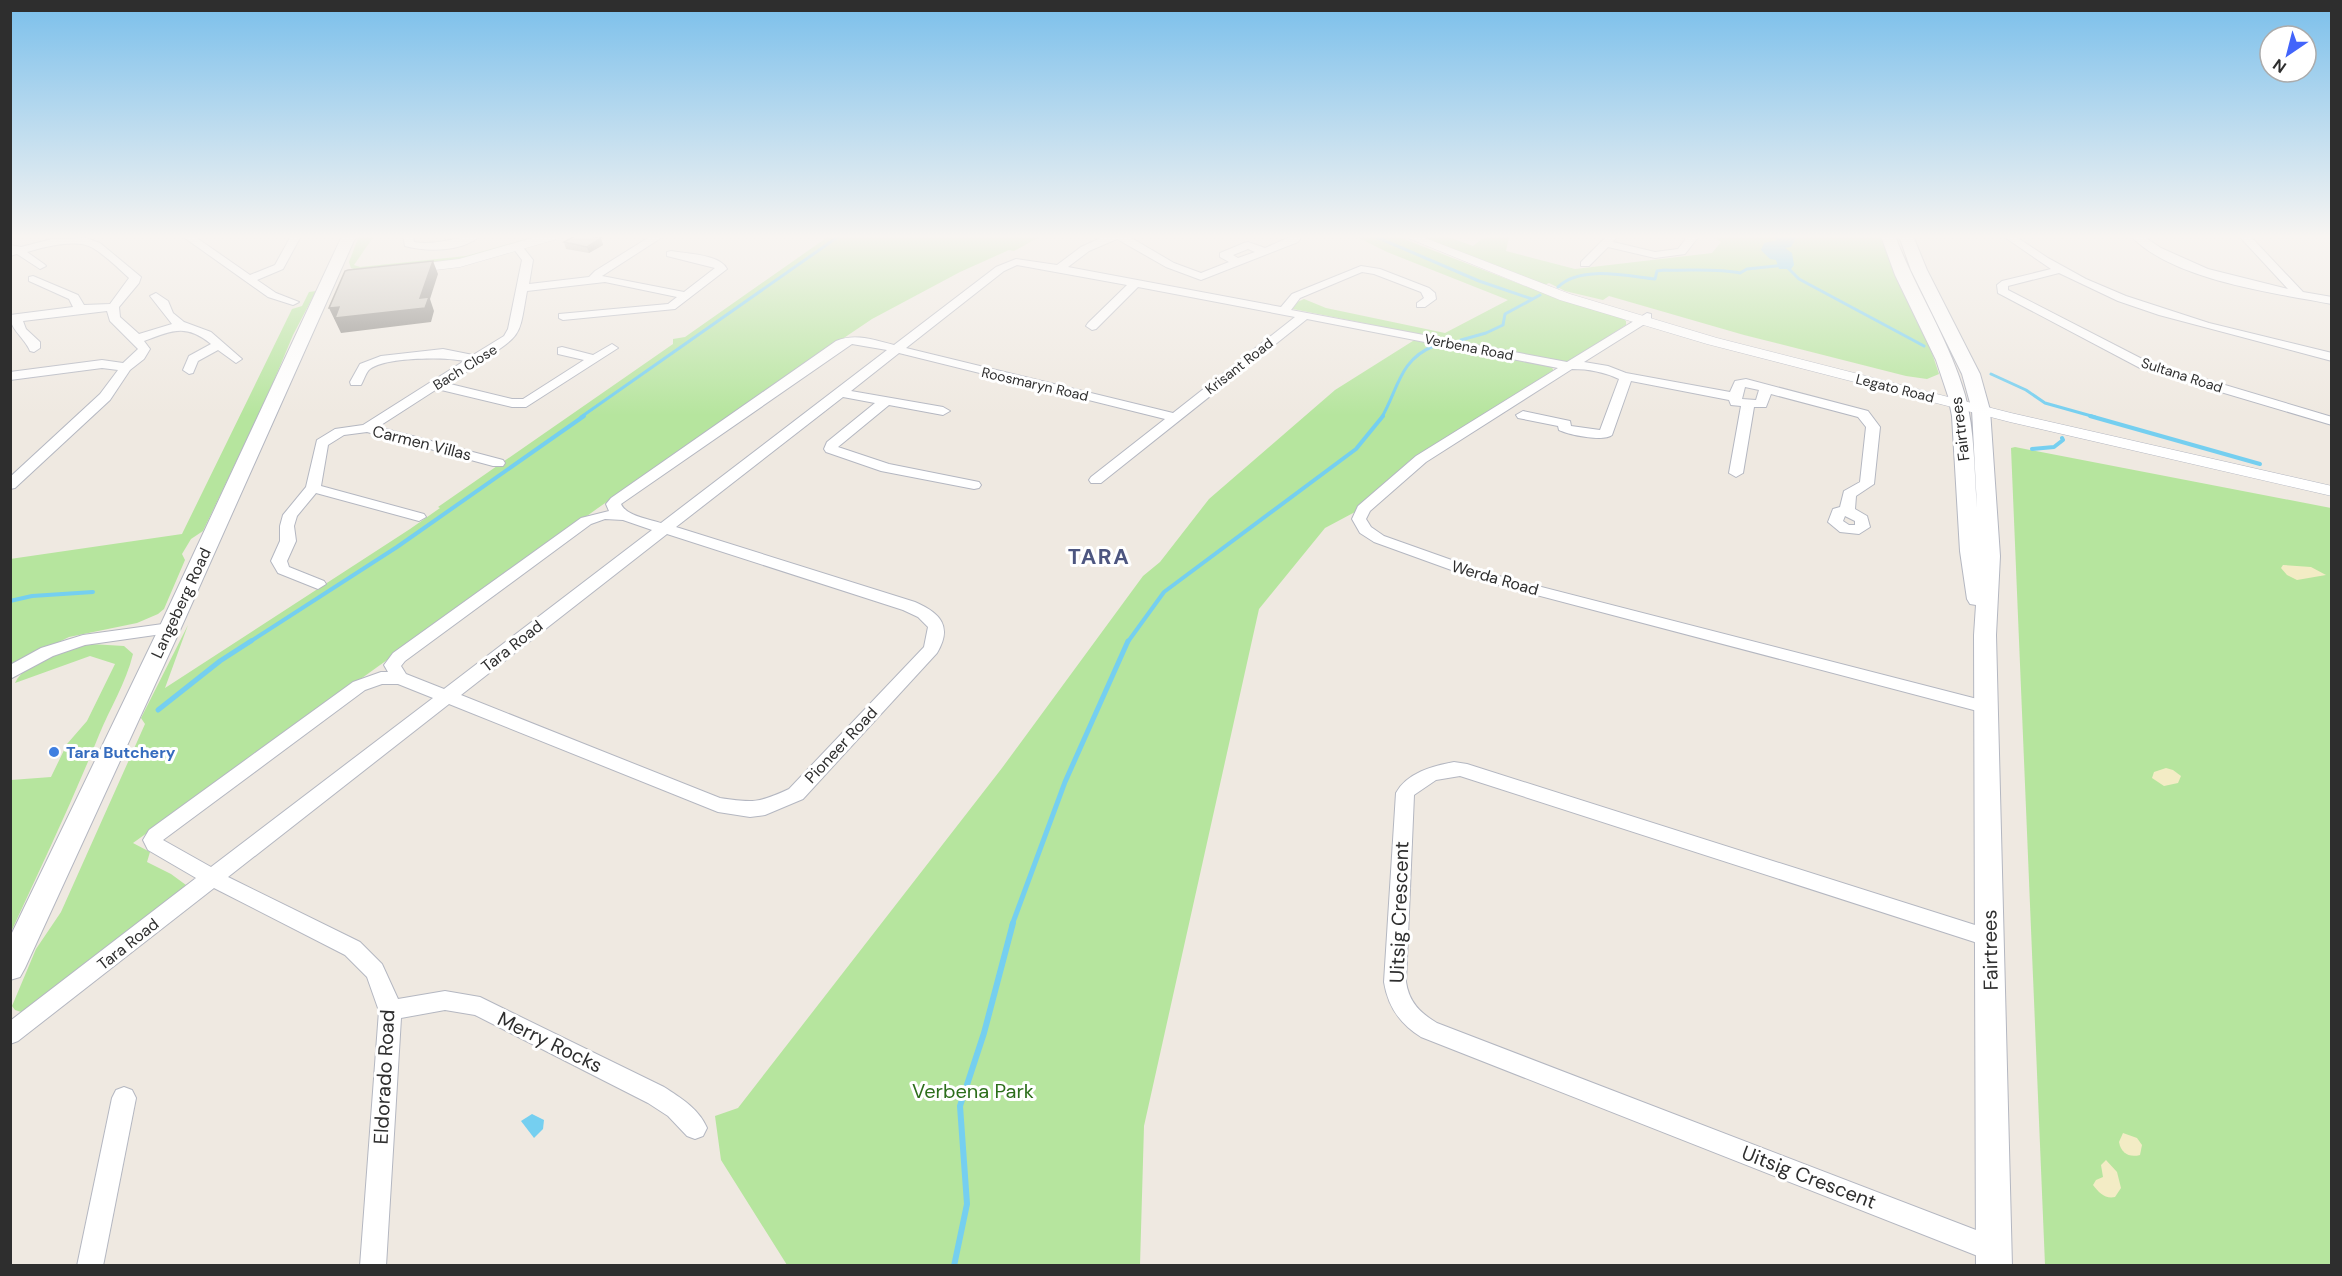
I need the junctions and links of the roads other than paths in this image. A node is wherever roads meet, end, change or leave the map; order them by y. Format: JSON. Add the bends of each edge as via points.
{"nodes":[{"id":1,"x":684,"y":295,"type":"edge"},
{"id":2,"x":72,"y":296,"type":"edge"},
{"id":3,"x":123,"y":296,"type":"edge"},
{"id":4,"x":156,"y":296,"type":"dead end"},
{"id":5,"x":274,"y":296,"type":"edge"},
{"id":6,"x":320,"y":296,"type":"edge"},
{"id":7,"x":520,"y":296,"type":"edge"},
{"id":8,"x":966,"y":296,"type":"edge"},
{"id":9,"x":1123,"y":296,"type":"edge"},
{"id":10,"x":1202,"y":296,"type":"edge"},
{"id":11,"x":1297,"y":296,"type":"edge"},
{"id":12,"x":1430,"y":296,"type":"edge"},
{"id":13,"x":1567,"y":296,"type":"edge"},
{"id":14,"x":1913,"y":296,"type":"edge"},
{"id":15,"x":1932,"y":296,"type":"edge"},
{"id":16,"x":2011,"y":296,"type":"edge"},
{"id":17,"x":2117,"y":296,"type":"edge"},
{"id":18,"x":2303,"y":296,"type":"edge"},
{"id":19,"x":2331,"y":301,"type":"edge"},
{"id":20,"x":293,"y":302,"type":"dead end"},
{"id":21,"x":1421,"y":305,"type":"dead end"},
{"id":22,"x":113,"y":307,"type":"junction"},
{"id":23,"x":80,"y":309,"type":"junction"},
{"id":24,"x":1284,"y":311,"type":"junction"},
{"id":25,"x":1305,"y":315,"type":"junction"},
{"id":26,"x":563,"y":316,"type":"dead end"},
{"id":27,"x":1644,"y":319,"type":"junction"},
{"id":28,"x":14,"y":320,"type":"edge"},
{"id":29,"x":180,"y":325,"type":"junction"},
{"id":30,"x":1092,"y":326,"type":"dead end"},
{"id":31,"x":140,"y":343,"type":"junction"},
{"id":32,"x":219,"y":345,"type":"junction"},
{"id":33,"x":34,"y":348,"type":"dead end"},
{"id":34,"x":612,"y":348,"type":"dead end"},
{"id":35,"x":896,"y":350,"type":"junction"},
{"id":36,"x":562,"y":351,"type":"dead end"},
{"id":37,"x":2331,"y":357,"type":"edge"},
{"id":38,"x":236,"y":359,"type":"dead end"},
{"id":39,"x":595,"y":359,"type":"junction"},
{"id":40,"x":478,"y":360,"type":"junction"},
{"id":41,"x":1568,"y":366,"type":"junction"},
{"id":42,"x":126,"y":367,"type":"junction"},
{"id":43,"x":189,"y":370,"type":"dead end"},
{"id":44,"x":10,"y":375,"type":"edge"},
{"id":45,"x":1625,"y":376,"type":"junction"},
{"id":46,"x":356,"y":382,"type":"dead end"},
{"id":47,"x":437,"y":385,"type":"junction"},
{"id":48,"x":1766,"y":389,"type":"junction"},
{"id":49,"x":840,"y":393,"type":"junction"},
{"id":50,"x":1735,"y":396,"type":"junction"},
{"id":51,"x":1958,"y":399,"type":"junction"},
{"id":52,"x":886,"y":400,"type":"junction"},
{"id":53,"x":1748,"y":404,"type":"junction"},
{"id":54,"x":1980,"y":405,"type":"junction"},
{"id":55,"x":943,"y":411,"type":"dead end"},
{"id":56,"x":1522,"y":415,"type":"dead end"},
{"id":57,"x":1173,"y":417,"type":"junction"},
{"id":58,"x":2331,"y":421,"type":"edge"},
{"id":59,"x":367,"y":428,"type":"junction"},
{"id":60,"x":498,"y":463,"type":"dead end"},
{"id":61,"x":1736,"y":472,"type":"dead end"},
{"id":62,"x":1096,"y":480,"type":"dead end"},
{"id":63,"x":974,"y":484,"type":"dead end"},
{"id":64,"x":10,"y":485,"type":"edge"},
{"id":65,"x":313,"y":488,"type":"junction"},
{"id":66,"x":2331,"y":491,"type":"edge"},
{"id":67,"x":1847,"y":511,"type":"dead end"},
{"id":68,"x":624,"y":516,"type":"junction"},
{"id":69,"x":419,"y":517,"type":"dead end"},
{"id":70,"x":664,"y":529,"type":"junction"},
{"id":71,"x":318,"y":584,"type":"dead end"},
{"id":72,"x":170,"y":628,"type":"junction"},
{"id":73,"x":1985,"y":635,"type":"junction"},
{"id":74,"x":10,"y":673,"type":"edge"},
{"id":75,"x":400,"y":678,"type":"junction"},
{"id":76,"x":447,"y":697,"type":"junction"},
{"id":77,"x":1985,"y":707,"type":"junction"},
{"id":78,"x":214,"y":879,"type":"junction"},
{"id":79,"x":1990,"y":938,"type":"junction"},
{"id":80,"x":10,"y":968,"type":"edge"},
{"id":81,"x":390,"y":1011,"type":"junction"},
{"id":82,"x":10,"y":1034,"type":"edge"},
{"id":83,"x":124,"y":1098,"type":"dead end"},
{"id":84,"x":695,"y":1128,"type":"dead end"},
{"id":85,"x":1993,"y":1257,"type":"edge"},
{"id":86,"x":90,"y":1266,"type":"edge"},
{"id":87,"x":373,"y":1266,"type":"edge"}],
"edges":[{"from":1,"to":26,"type":"street","via":[[668,307]]},
{"from":2,"to":23,"type":"street"},
{"from":3,"to":22,"type":"street"},
{"from":4,"to":29,"type":"street"},
{"from":5,"to":20,"type":"street"},
{"from":6,"to":72,"type":"main road","name":"Langeberg Road"},
{"from":7,"to":40,"type":"street","name":"Bach Close","via":[[512,335]]},
{"from":8,"to":35,"type":"street","name":"Tara Road"},
{"from":9,"to":30,"type":"street"},
{"from":10,"to":24,"type":"street","name":"Verbena Road"},
{"from":11,"to":24,"type":"street"},
{"from":12,"to":21,"type":"street"},
{"from":13,"to":27,"type":"street","name":"Legato Road"},
{"from":14,"to":51,"type":"main road","name":"Fairtrees","via":[[1949,368]]},
{"from":15,"to":54,"type":"main road","name":"Fairtrees","via":[[1971,374]]},
{"from":16,"to":58,"type":"street","name":"Sultana Road","via":[[2144,364]]},
{"from":17,"to":37,"type":"street","via":[[2176,317]]},
{"from":18,"to":19,"type":"street"},
{"from":22,"to":23,"type":"street"},
{"from":22,"to":31,"type":"street","via":[[114,318]]},
{"from":23,"to":28,"type":"street"},
{"from":24,"to":25,"type":"street","name":"Verbena Road"},
{"from":25,"to":41,"type":"street","name":"Verbena Road"},
{"from":25,"to":57,"type":"street","name":"Krisant Road"},
{"from":27,"to":41,"type":"street","name":"Werda Road"},
{"from":27,"to":51,"type":"street","name":"Legato Road"},
{"from":28,"to":33,"type":"street","via":[[34,342]]},
{"from":29,"to":31,"type":"street"},
{"from":29,"to":32,"type":"street","via":[[201,331]]},
{"from":31,"to":42,"type":"street","via":[[140,356]]},
{"from":32,"to":38,"type":"street"},
{"from":32,"to":43,"type":"street","via":[[193,359]]},
{"from":34,"to":39,"type":"street"},
{"from":35,"to":49,"type":"street","name":"Tara Road"},
{"from":35,"to":57,"type":"street","name":"Roosmaryn Road"},
{"from":35,"to":68,"type":"street","name":"Roosmaryn Road","via":[[860,340],[840,344],[616,501],[616,510]]},
{"from":36,"to":39,"type":"street"},
{"from":39,"to":47,"type":"street","via":[[521,404]]},
{"from":40,"to":46,"type":"street","via":[[446,352],[381,360],[364,367]]},
{"from":40,"to":47,"type":"street","name":"Bach Close"},
{"from":41,"to":45,"type":"street","name":"Verbena Road","via":[[1586,374]]},
{"from":41,"to":77,"type":"street","name":"Werda Road","via":[[1410,467],[1363,509],[1359,519],[1362,527],[1379,539],[1485,577]]},
{"from":42,"to":44,"type":"street","via":[[102,364]]},
{"from":42,"to":64,"type":"street","via":[[105,397]]},
{"from":45,"to":50,"type":"street","name":"Verbena Road"},
{"from":45,"to":56,"type":"street","via":[[1608,428]]},
{"from":47,"to":59,"type":"street","name":"Bach Close"},
{"from":48,"to":50,"type":"street","via":[[1742,383]]},
{"from":48,"to":53,"type":"street","via":[[1761,405]]},
{"from":48,"to":67,"type":"street","via":[[1863,414],[1871,421],[1867,484],[1849,494]]},
{"from":49,"to":52,"type":"street"},
{"from":49,"to":70,"type":"street","name":"Tara Road"},
{"from":50,"to":53,"type":"street","via":[[1735,401]]},
{"from":51,"to":54,"type":"street","name":"Legato Road"},
{"from":51,"to":73,"type":"main road","name":"Fairtrees","via":[[1970,551]]},
{"from":52,"to":55,"type":"street"},
{"from":52,"to":63,"type":"street","via":[[831,449],[886,468]]},
{"from":53,"to":61,"type":"street"},
{"from":54,"to":66,"type":"street","name":"Legato Road"},
{"from":54,"to":73,"type":"main road","name":"Fairtrees","via":[[1990,556]]},
{"from":57,"to":62,"type":"street","name":"Krisant Road"},
{"from":59,"to":60,"type":"street","name":"Carmen Villas"},
{"from":59,"to":65,"type":"street","name":"Carmen Villas","via":[[340,432],[322,443]]},
{"from":65,"to":69,"type":"street"},
{"from":65,"to":71,"type":"street","name":"Carmen Villas","via":[[290,515],[288,541],[279,561],[283,570]]},
{"from":68,"to":70,"type":"street","name":"Pioneer Road"},
{"from":68,"to":75,"type":"street","via":[[604,515],[586,521],[394,661],[392,665]]},
{"from":70,"to":76,"type":"street","name":"Tara Road"},
{"from":70,"to":76,"type":"street","name":"Pioneer Road","via":[[921,610],[934,621],[937,639],[796,794],[757,809],[718,805]]},
{"from":72,"to":74,"type":"street","via":[[77,642],[47,652]]},
{"from":72,"to":80,"type":"main road","name":"Langeberg Road"},
{"from":73,"to":77,"type":"main road","name":"Fairtrees"},
{"from":75,"to":76,"type":"street","name":"Pioneer Road"},
{"from":75,"to":78,"type":"street","name":"Eldorado Road","via":[[381,678],[359,686],[156,834],[155,845]]},
{"from":76,"to":78,"type":"street","name":"Tara Road"},
{"from":77,"to":79,"type":"main road","name":"Fairtrees"},
{"from":78,"to":81,"type":"street","name":"Eldorado Road","via":[[361,953],[381,980]]},
{"from":78,"to":82,"type":"street","name":"Tara Road"},
{"from":79,"to":85,"type":"main road","name":"Fairtrees"},
{"from":79,"to":85,"type":"street","name":"Uitsig Crescent","via":[[1460,770],[1448,770],[1413,784],[1405,793],[1395,982],[1401,1005],[1413,1019],[1429,1030]]},
{"from":81,"to":84,"type":"street","name":"Merry Rocks","via":[[441,999],[480,1007],[656,1095]]},
{"from":81,"to":87,"type":"street","name":"Eldorado Road"},
{"from":83,"to":86,"type":"street"}]}
